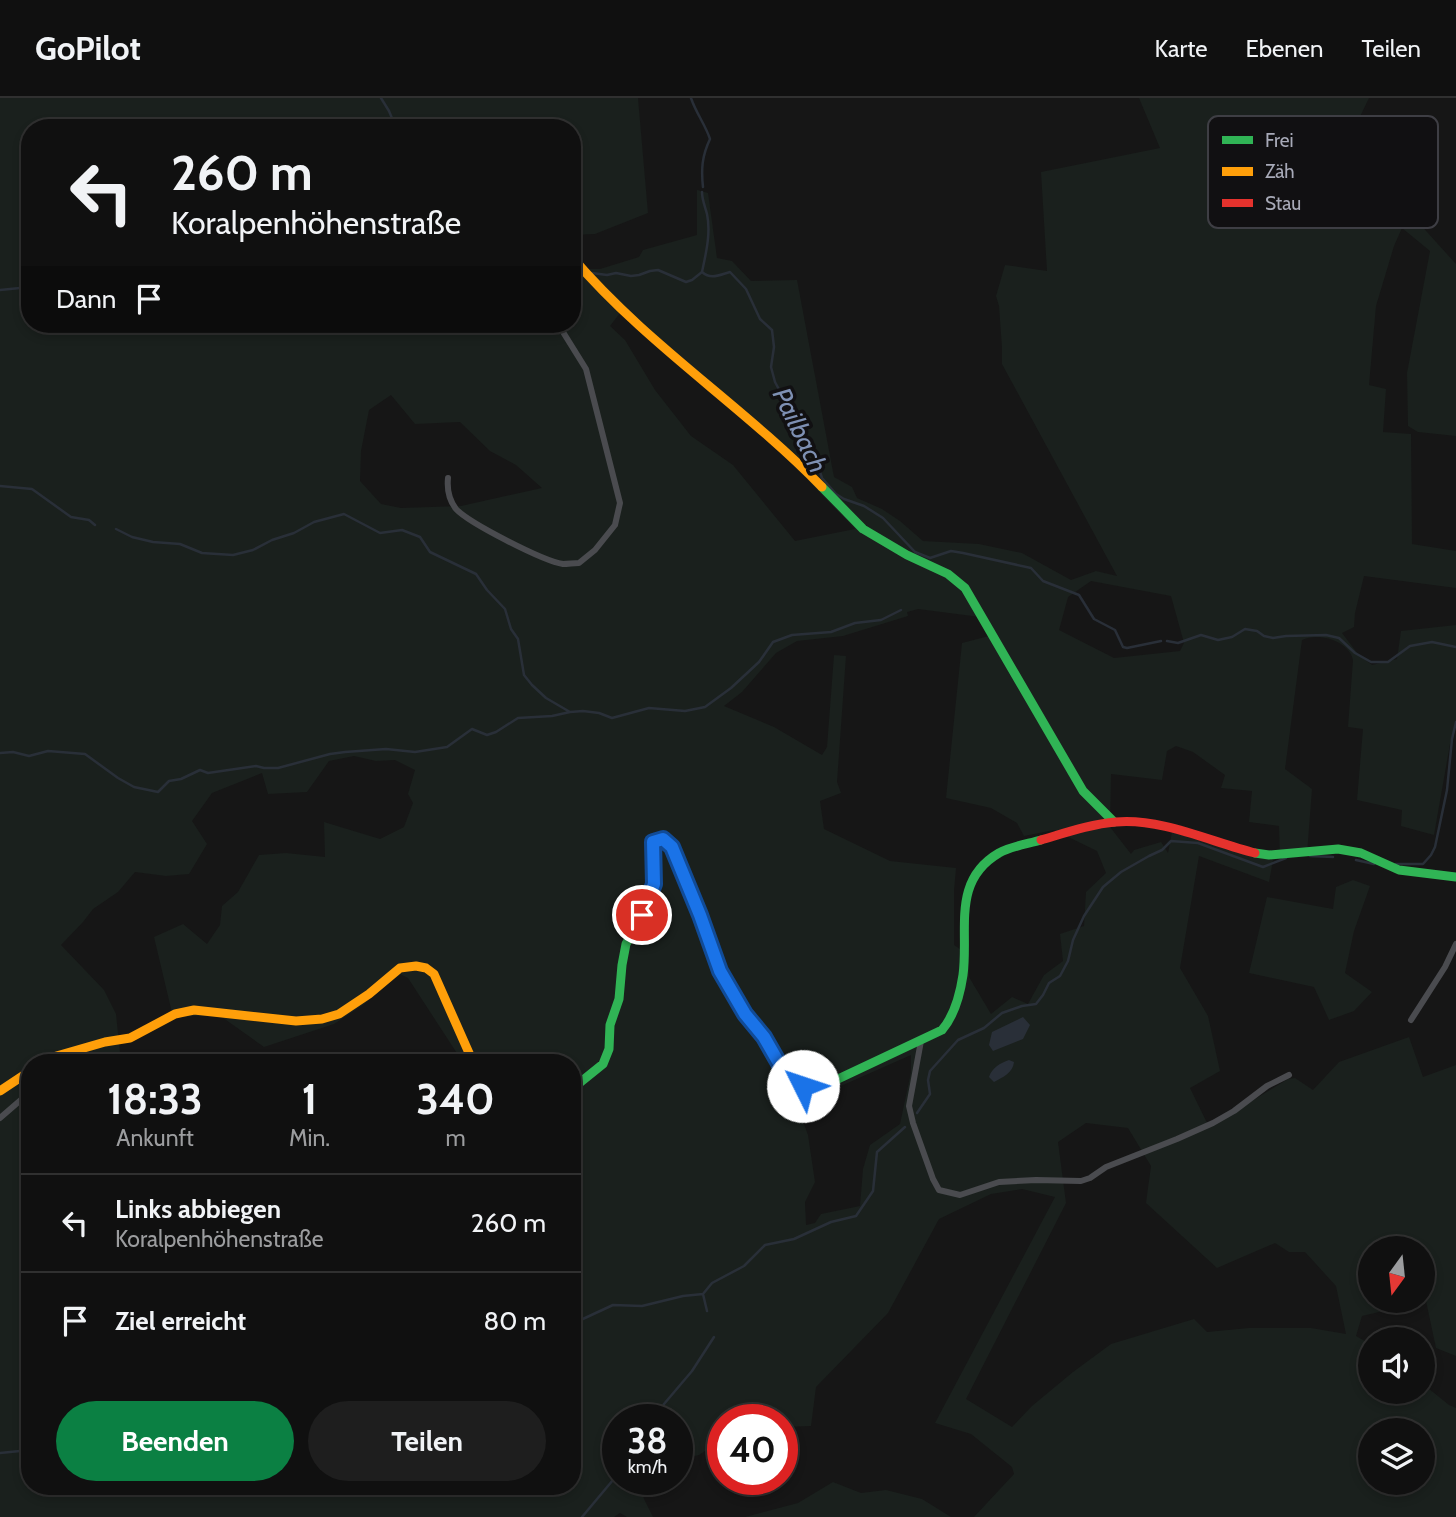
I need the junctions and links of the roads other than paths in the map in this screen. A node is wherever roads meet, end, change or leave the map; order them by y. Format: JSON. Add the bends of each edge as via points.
{"nodes":[{"id":1,"x":581,"y":268,"type":"edge"},
{"id":2,"x":564,"y":333,"type":"edge"},
{"id":3,"x":448,"y":478,"type":"dead end"},
{"id":4,"x":1114,"y":822,"type":"junction"},
{"id":5,"x":1456,"y":877,"type":"edge"},
{"id":6,"x":1456,"y":944,"type":"edge"},
{"id":7,"x":1411,"y":1020,"type":"dead end"},
{"id":8,"x":921,"y":1041,"type":"junction"},
{"id":9,"x":82,"y":1049,"type":"junction"},
{"id":10,"x":64,"y":1054,"type":"edge"},
{"id":11,"x":77,"y":1054,"type":"edge"},
{"id":12,"x":469,"y":1054,"type":"edge"},
{"id":13,"x":1289,"y":1075,"type":"dead end"},
{"id":14,"x":21,"y":1077,"type":"edge"},
{"id":15,"x":581,"y":1082,"type":"edge"},
{"id":16,"x":0,"y":1091,"type":"edge"},
{"id":17,"x":21,"y":1100,"type":"edge"},
{"id":18,"x":0,"y":1118,"type":"edge"}],
"edges":[{"from":1,"to":4,"type":"street","via":[[709,387],[793,457],[863,529],[948,574],[965,588],[1083,792]]},
{"from":2,"to":3,"type":"street","via":[[586,369],[616,484],[620,503],[610,532],[579,563],[562,564],[472,522],[454,508]]},
{"from":4,"to":5,"type":"street","via":[[1173,829],[1269,855],[1349,850],[1399,870]]},
{"from":4,"to":8,"type":"street","via":[[1018,846],[981,867],[965,901],[963,975],[956,1006],[942,1030]]},
{"from":6,"to":7,"type":"street"},
{"from":8,"to":13,"type":"street","via":[[909,1106],[913,1123],[939,1189],[960,1195],[999,1182],[1090,1178],[1106,1167],[1213,1123]]},
{"from":8,"to":15,"type":"street","via":[[824,1084],[803,1086],[788,1079],[720,971],[672,847],[663,839],[653,842],[654,884],[626,944],[609,1049],[603,1064]]},
{"from":9,"to":10,"type":"street"},
{"from":9,"to":11,"type":"street"},
{"from":9,"to":12,"type":"street","via":[[130,1038],[175,1014],[194,1010],[296,1021],[322,1019],[339,1014],[400,968],[416,966],[434,975]]},
{"from":14,"to":16,"type":"street"},
{"from":17,"to":18,"type":"street"}]}
